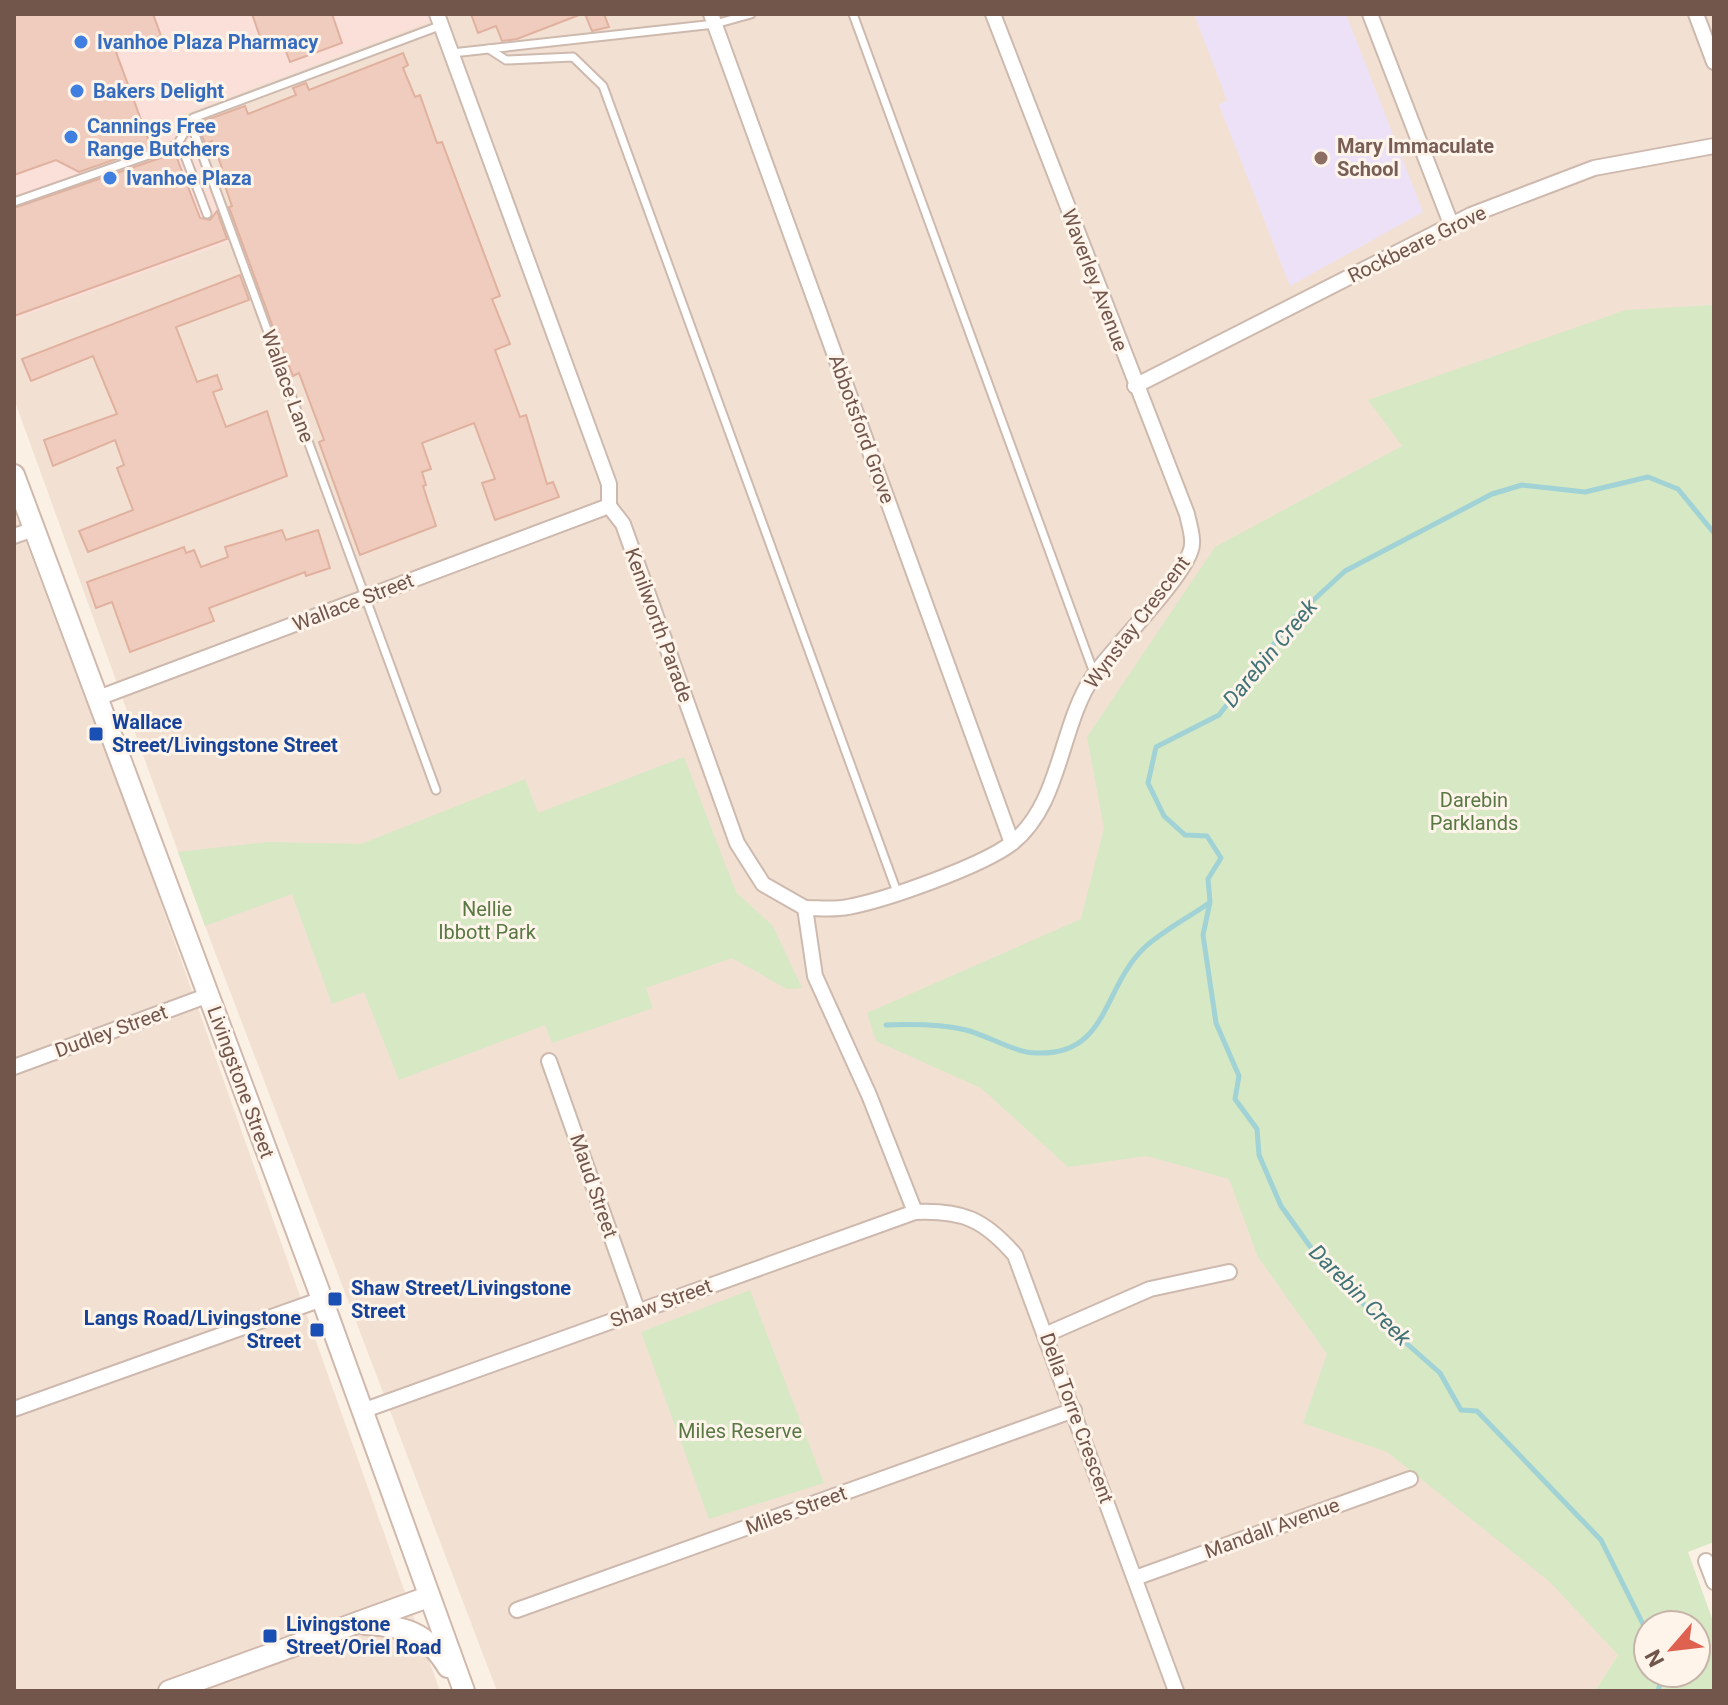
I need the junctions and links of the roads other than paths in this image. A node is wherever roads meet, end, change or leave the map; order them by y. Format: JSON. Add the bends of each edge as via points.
{"nodes":[{"id":1,"x":751,"y":14,"type":"edge"},
{"id":2,"x":853,"y":14,"type":"edge"},
{"id":3,"x":993,"y":14,"type":"edge"},
{"id":4,"x":1370,"y":14,"type":"edge"},
{"id":5,"x":1696,"y":14,"type":"edge"},
{"id":6,"x":713,"y":19,"type":"edge"},
{"id":7,"x":440,"y":20,"type":"edge"},
{"id":8,"x":489,"y":49,"type":"junction"},
{"id":9,"x":452,"y":53,"type":"junction"},
{"id":10,"x":1714,"y":62,"type":"edge"},
{"id":11,"x":191,"y":124,"type":"junction"},
{"id":12,"x":177,"y":145,"type":"junction"},
{"id":13,"x":1714,"y":146,"type":"edge"},
{"id":14,"x":14,"y":202,"type":"edge"},
{"id":15,"x":207,"y":214,"type":"dead end"},
{"id":16,"x":1451,"y":224,"type":"junction"},
{"id":17,"x":1135,"y":386,"type":"junction"},
{"id":18,"x":14,"y":475,"type":"edge"},
{"id":19,"x":609,"y":506,"type":"junction"},
{"id":20,"x":24,"y":532,"type":"edge"},
{"id":21,"x":1193,"y":547,"type":"joint"},
{"id":22,"x":365,"y":597,"type":"junction"},
{"id":23,"x":1095,"y":674,"type":"junction"},
{"id":24,"x":98,"y":698,"type":"junction"},
{"id":25,"x":436,"y":790,"type":"dead end"},
{"id":26,"x":1012,"y":843,"type":"junction"},
{"id":27,"x":897,"y":892,"type":"junction"},
{"id":28,"x":805,"y":908,"type":"junction"},
{"id":29,"x":209,"y":995,"type":"junction"},
{"id":30,"x":549,"y":1061,"type":"dead end"},
{"id":31,"x":14,"y":1067,"type":"edge"},
{"id":32,"x":915,"y":1212,"type":"junction"},
{"id":33,"x":1229,"y":1272,"type":"dead end"},
{"id":34,"x":322,"y":1299,"type":"junction"},
{"id":35,"x":638,"y":1312,"type":"junction"},
{"id":36,"x":1047,"y":1334,"type":"junction"},
{"id":37,"x":14,"y":1409,"type":"edge"},
{"id":38,"x":1074,"y":1410,"type":"junction"},
{"id":39,"x":362,"y":1411,"type":"junction"},
{"id":40,"x":1410,"y":1479,"type":"dead end"},
{"id":41,"x":1710,"y":1559,"type":"edge"},
{"id":42,"x":1135,"y":1578,"type":"junction"},
{"id":43,"x":1714,"y":1582,"type":"edge"},
{"id":44,"x":428,"y":1597,"type":"junction"},
{"id":45,"x":517,"y":1610,"type":"dead end"},
{"id":46,"x":353,"y":1624,"type":"junction"},
{"id":47,"x":169,"y":1691,"type":"edge"},
{"id":48,"x":463,"y":1691,"type":"edge"},
{"id":49,"x":1176,"y":1691,"type":"edge"}],
"edges":[{"from":1,"to":6,"type":"lane"},
{"from":2,"to":23,"type":"lane"},
{"from":3,"to":17,"type":"street","name":"Waverley Avenue"},
{"from":4,"to":16,"type":"street"},
{"from":5,"to":10,"type":"street"},
{"from":6,"to":8,"type":"lane"},
{"from":6,"to":26,"type":"street","name":"Abbotsford Grove"},
{"from":7,"to":9,"type":"street","name":"Kenilworth Parade"},
{"from":7,"to":11,"type":"lane","via":[[193,118]]},
{"from":8,"to":9,"type":"lane"},
{"from":8,"to":27,"type":"lane","via":[[506,60],[573,57],[603,86]]},
{"from":9,"to":19,"type":"street","name":"Kenilworth Parade","via":[[609,484]]},
{"from":11,"to":12,"type":"lane"},
{"from":11,"to":22,"type":"lane","name":"Wallace Lane"},
{"from":12,"to":14,"type":"lane"},
{"from":12,"to":15,"type":"lane"},
{"from":13,"to":16,"type":"street","name":"Rockbeare Grove","via":[[1594,168]]},
{"from":16,"to":17,"type":"street","name":"Rockbeare Grove"},
{"from":17,"to":21,"type":"street","name":"Waverley Avenue","via":[[1187,514]]},
{"from":18,"to":20,"type":"main road","name":"Livingstone Street"},
{"from":19,"to":22,"type":"street","name":"Wallace Street"},
{"from":19,"to":28,"type":"street","name":"Kenilworth Parade","via":[[623,524],[737,843],[763,884]]},
{"from":20,"to":24,"type":"main road","name":"Livingstone Street"},
{"from":21,"to":23,"type":"street","name":"Wynstay Crescent","via":[[1180,571]]},
{"from":22,"to":24,"type":"street","name":"Wallace Street"},
{"from":22,"to":25,"type":"lane","name":"Wallace Lane"},
{"from":23,"to":26,"type":"street","name":"Wynstay Crescent","via":[[1064,738],[1037,817]]},
{"from":24,"to":29,"type":"main road","name":"Livingstone Street"},
{"from":26,"to":27,"type":"street","name":"Wynstay Crescent"},
{"from":27,"to":28,"type":"street","name":"Wynstay Crescent","via":[[847,907]]},
{"from":28,"to":32,"type":"street","via":[[815,976]]},
{"from":29,"to":31,"type":"street","name":"Dudley Street"},
{"from":29,"to":34,"type":"main road","name":"Livingstone Street"},
{"from":30,"to":35,"type":"street","name":"Maud Street"},
{"from":32,"to":35,"type":"street","name":"Shaw Street"},
{"from":32,"to":36,"type":"street","name":"Della Torre Crescent","via":[[966,1215],[991,1229],[1015,1255]]},
{"from":33,"to":36,"type":"street","via":[[1150,1289]]},
{"from":34,"to":37,"type":"street"},
{"from":34,"to":39,"type":"main road","name":"Livingstone Street"},
{"from":35,"to":39,"type":"street","name":"Shaw Street"},
{"from":36,"to":38,"type":"street","name":"Della Torre Crescent"},
{"from":38,"to":42,"type":"street","name":"Della Torre Crescent"},
{"from":38,"to":45,"type":"street","name":"Miles Street"},
{"from":39,"to":44,"type":"main road","name":"Livingstone Street"},
{"from":40,"to":42,"type":"street","name":"Mandall Avenue"},
{"from":41,"to":43,"type":"street"},
{"from":42,"to":49,"type":"street","name":"Della Torre Crescent"},
{"from":44,"to":46,"type":"main road"},
{"from":44,"to":48,"type":"main road","name":"Livingstone Street"},
{"from":46,"to":47,"type":"main road"},
{"from":46,"to":48,"type":"main road","via":[[401,1626],[422,1636]]}]}
